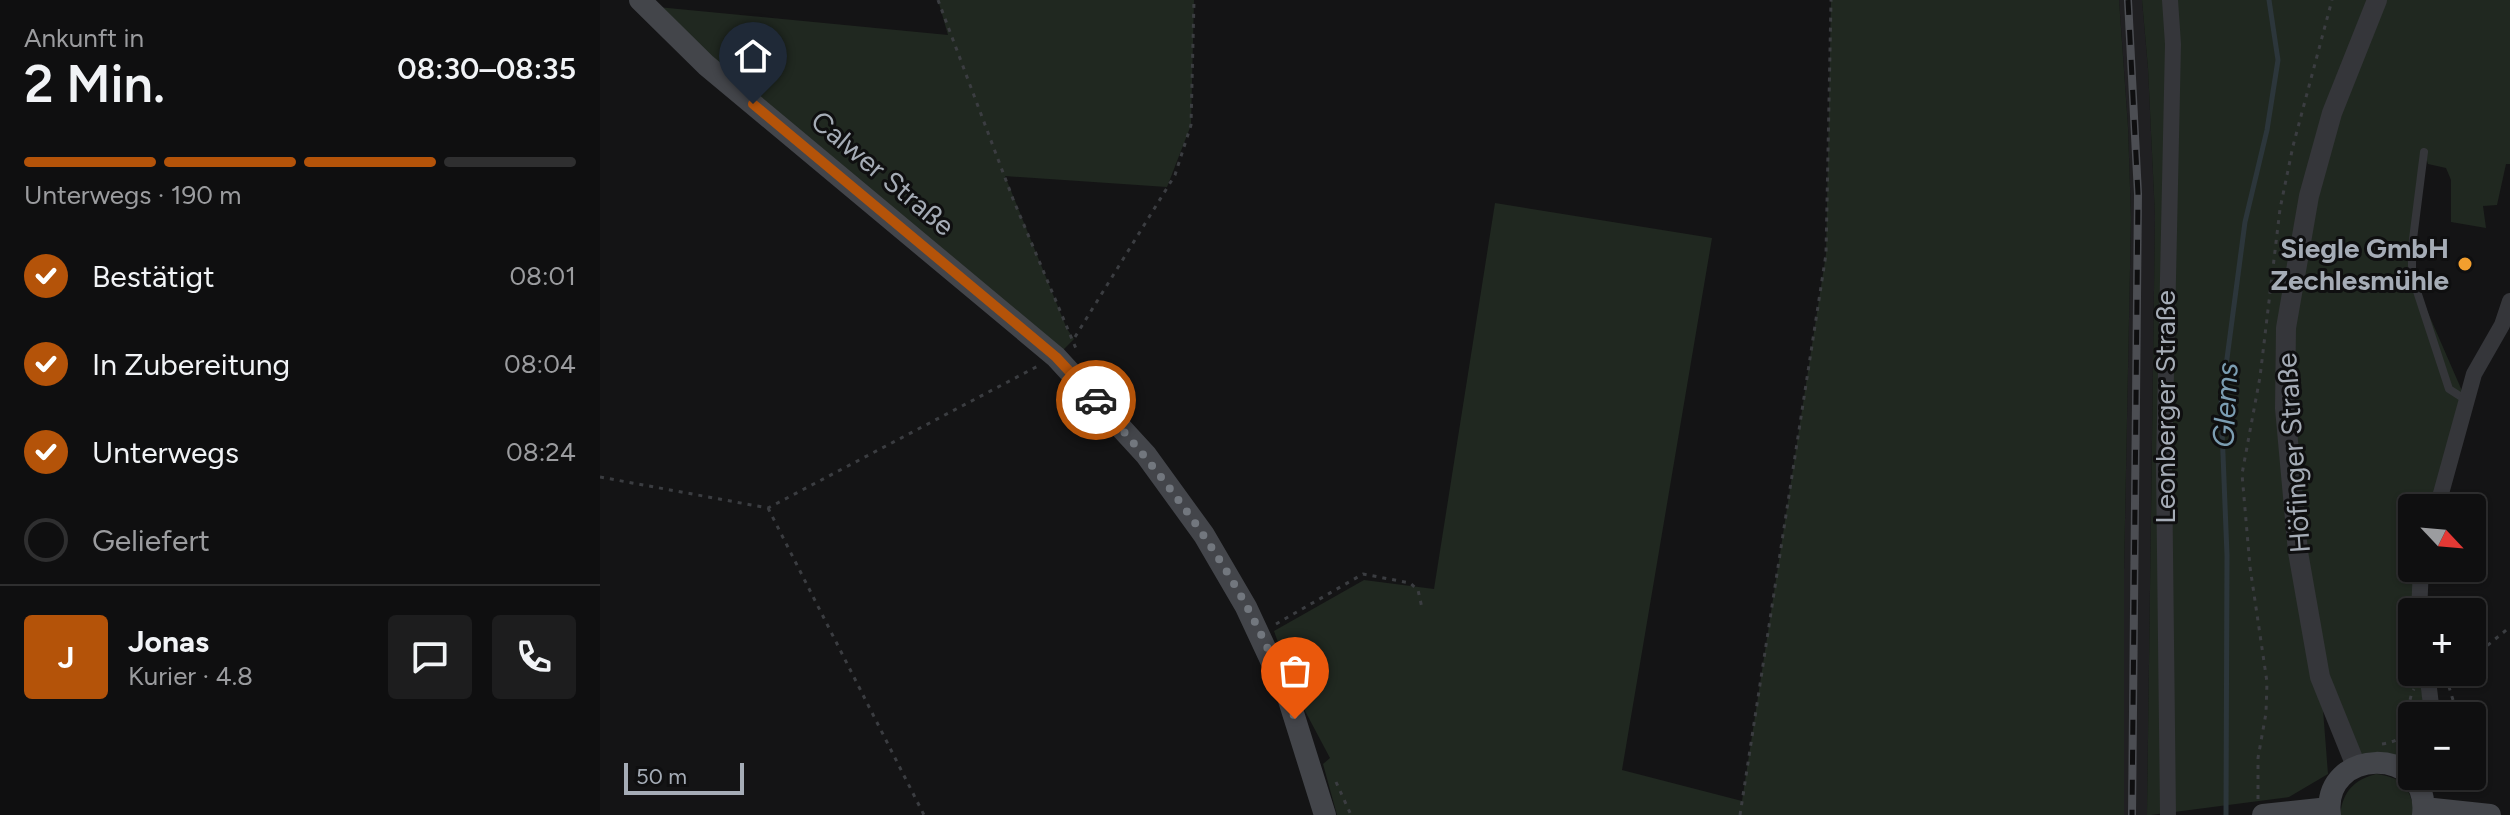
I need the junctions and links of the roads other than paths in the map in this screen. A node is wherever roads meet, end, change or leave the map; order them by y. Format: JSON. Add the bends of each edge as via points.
{"nodes":[{"id":1,"x":640,"y":0,"type":"edge"},
{"id":2,"x":2170,"y":0,"type":"edge"},
{"id":3,"x":2377,"y":0,"type":"edge"},
{"id":4,"x":2424,"y":152,"type":"dead end"},
{"id":5,"x":2510,"y":301,"type":"edge"},
{"id":6,"x":2466,"y":400,"type":"junction"},
{"id":7,"x":2441,"y":494,"type":"edge"},
{"id":8,"x":2398,"y":763,"type":"edge"},
{"id":9,"x":2356,"y":766,"type":"junction"},
{"id":10,"x":2420,"y":790,"type":"edge"},
{"id":11,"x":2330,"y":811,"type":"edge"},
{"id":12,"x":2424,"y":812,"type":"edge"},
{"id":13,"x":1325,"y":815,"type":"edge"},
{"id":14,"x":2168,"y":815,"type":"edge"},
{"id":15,"x":2265,"y":815,"type":"edge"},
{"id":16,"x":2490,"y":815,"type":"edge"}],
"edges":[{"from":1,"to":13,"type":"main road","name":"Calwer Straße","via":[[706,65],[1056,357],[1146,455],[1204,535],[1259,634],[1288,697]]},
{"from":2,"to":14,"type":"street","name":"Leonberger Straße","via":[[2164,450]]},
{"from":3,"to":9,"type":"street","name":"Höfinger Straße","via":[[2332,113],[2309,196],[2286,328],[2285,408],[2298,552],[2320,677]]},
{"from":4,"to":6,"type":"lane","via":[[2412,276],[2449,389]]},
{"from":5,"to":6,"type":"street"},
{"from":6,"to":7,"type":"street"},
{"from":8,"to":9,"type":"main road"},
{"from":9,"to":11,"type":"main road","via":[[2337,783]]},
{"from":10,"to":12,"type":"main road"},
{"from":11,"to":15,"type":"main road"},
{"from":12,"to":16,"type":"main road","via":[[2437,808]]}]}
